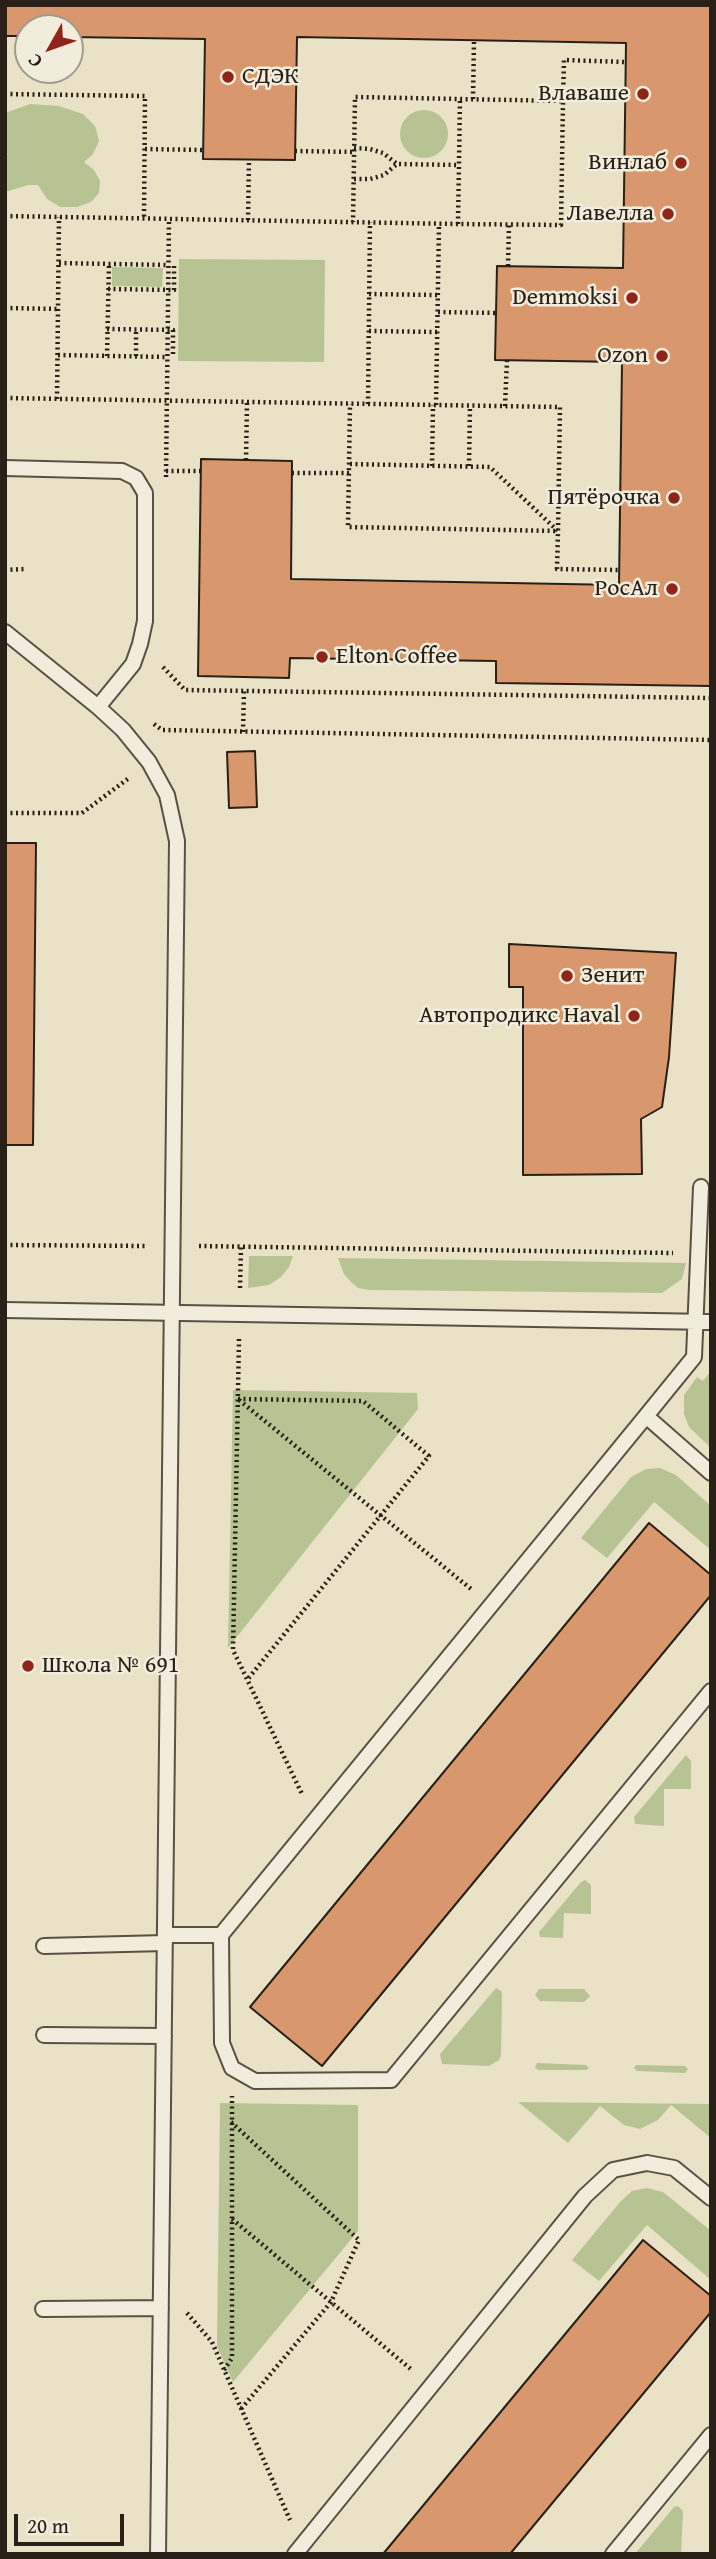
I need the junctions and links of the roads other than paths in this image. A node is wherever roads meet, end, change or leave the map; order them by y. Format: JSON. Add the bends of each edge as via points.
{"nodes":[{"id":1,"x":5,"y":468,"type":"edge"},
{"id":2,"x":5,"y":632,"type":"edge"},
{"id":3,"x":98,"y":707,"type":"junction"},
{"id":4,"x":701,"y":1187,"type":"dead end"},
{"id":5,"x":5,"y":1310,"type":"edge"},
{"id":6,"x":172,"y":1315,"type":"junction"},
{"id":7,"x":703,"y":1321,"type":"edge"},
{"id":8,"x":646,"y":1416,"type":"junction"},
{"id":9,"x":711,"y":1473,"type":"edge"},
{"id":10,"x":711,"y":1691,"type":"edge"},
{"id":11,"x":221,"y":1935,"type":"junction"},
{"id":12,"x":165,"y":1939,"type":"junction"},
{"id":13,"x":44,"y":1946,"type":"dead end"},
{"id":14,"x":44,"y":2035,"type":"dead end"},
{"id":15,"x":164,"y":2036,"type":"junction"},
{"id":16,"x":711,"y":2198,"type":"edge"},
{"id":17,"x":161,"y":2308,"type":"junction"},
{"id":18,"x":43,"y":2309,"type":"dead end"},
{"id":19,"x":711,"y":2435,"type":"edge"},
{"id":20,"x":298,"y":2550,"type":"edge"},
{"id":21,"x":158,"y":2554,"type":"edge"},
{"id":22,"x":613,"y":2554,"type":"edge"}],
"edges":[{"from":1,"to":3,"type":"lane","via":[[122,471],[136,478],[145,493],[145,621],[140,644],[133,664]]},
{"from":2,"to":3,"type":"lane"},
{"from":3,"to":6,"type":"lane","via":[[149,762],[167,795],[177,841]]},
{"from":4,"to":7,"type":"lane"},
{"from":5,"to":6,"type":"lane"},
{"from":6,"to":7,"type":"lane"},
{"from":6,"to":12,"type":"lane"},
{"from":7,"to":8,"type":"lane","via":[[694,1357]]},
{"from":8,"to":9,"type":"lane"},
{"from":8,"to":11,"type":"lane"},
{"from":10,"to":11,"type":"lane","via":[[391,2080],[254,2081],[232,2068],[222,2043]]},
{"from":11,"to":12,"type":"lane"},
{"from":12,"to":13,"type":"lane"},
{"from":12,"to":15,"type":"lane"},
{"from":14,"to":15,"type":"lane"},
{"from":15,"to":17,"type":"lane"},
{"from":16,"to":20,"type":"lane","via":[[674,2168],[647,2162],[613,2170],[585,2196]]},
{"from":17,"to":18,"type":"lane"},
{"from":17,"to":21,"type":"lane"},
{"from":19,"to":22,"type":"lane"}]}
